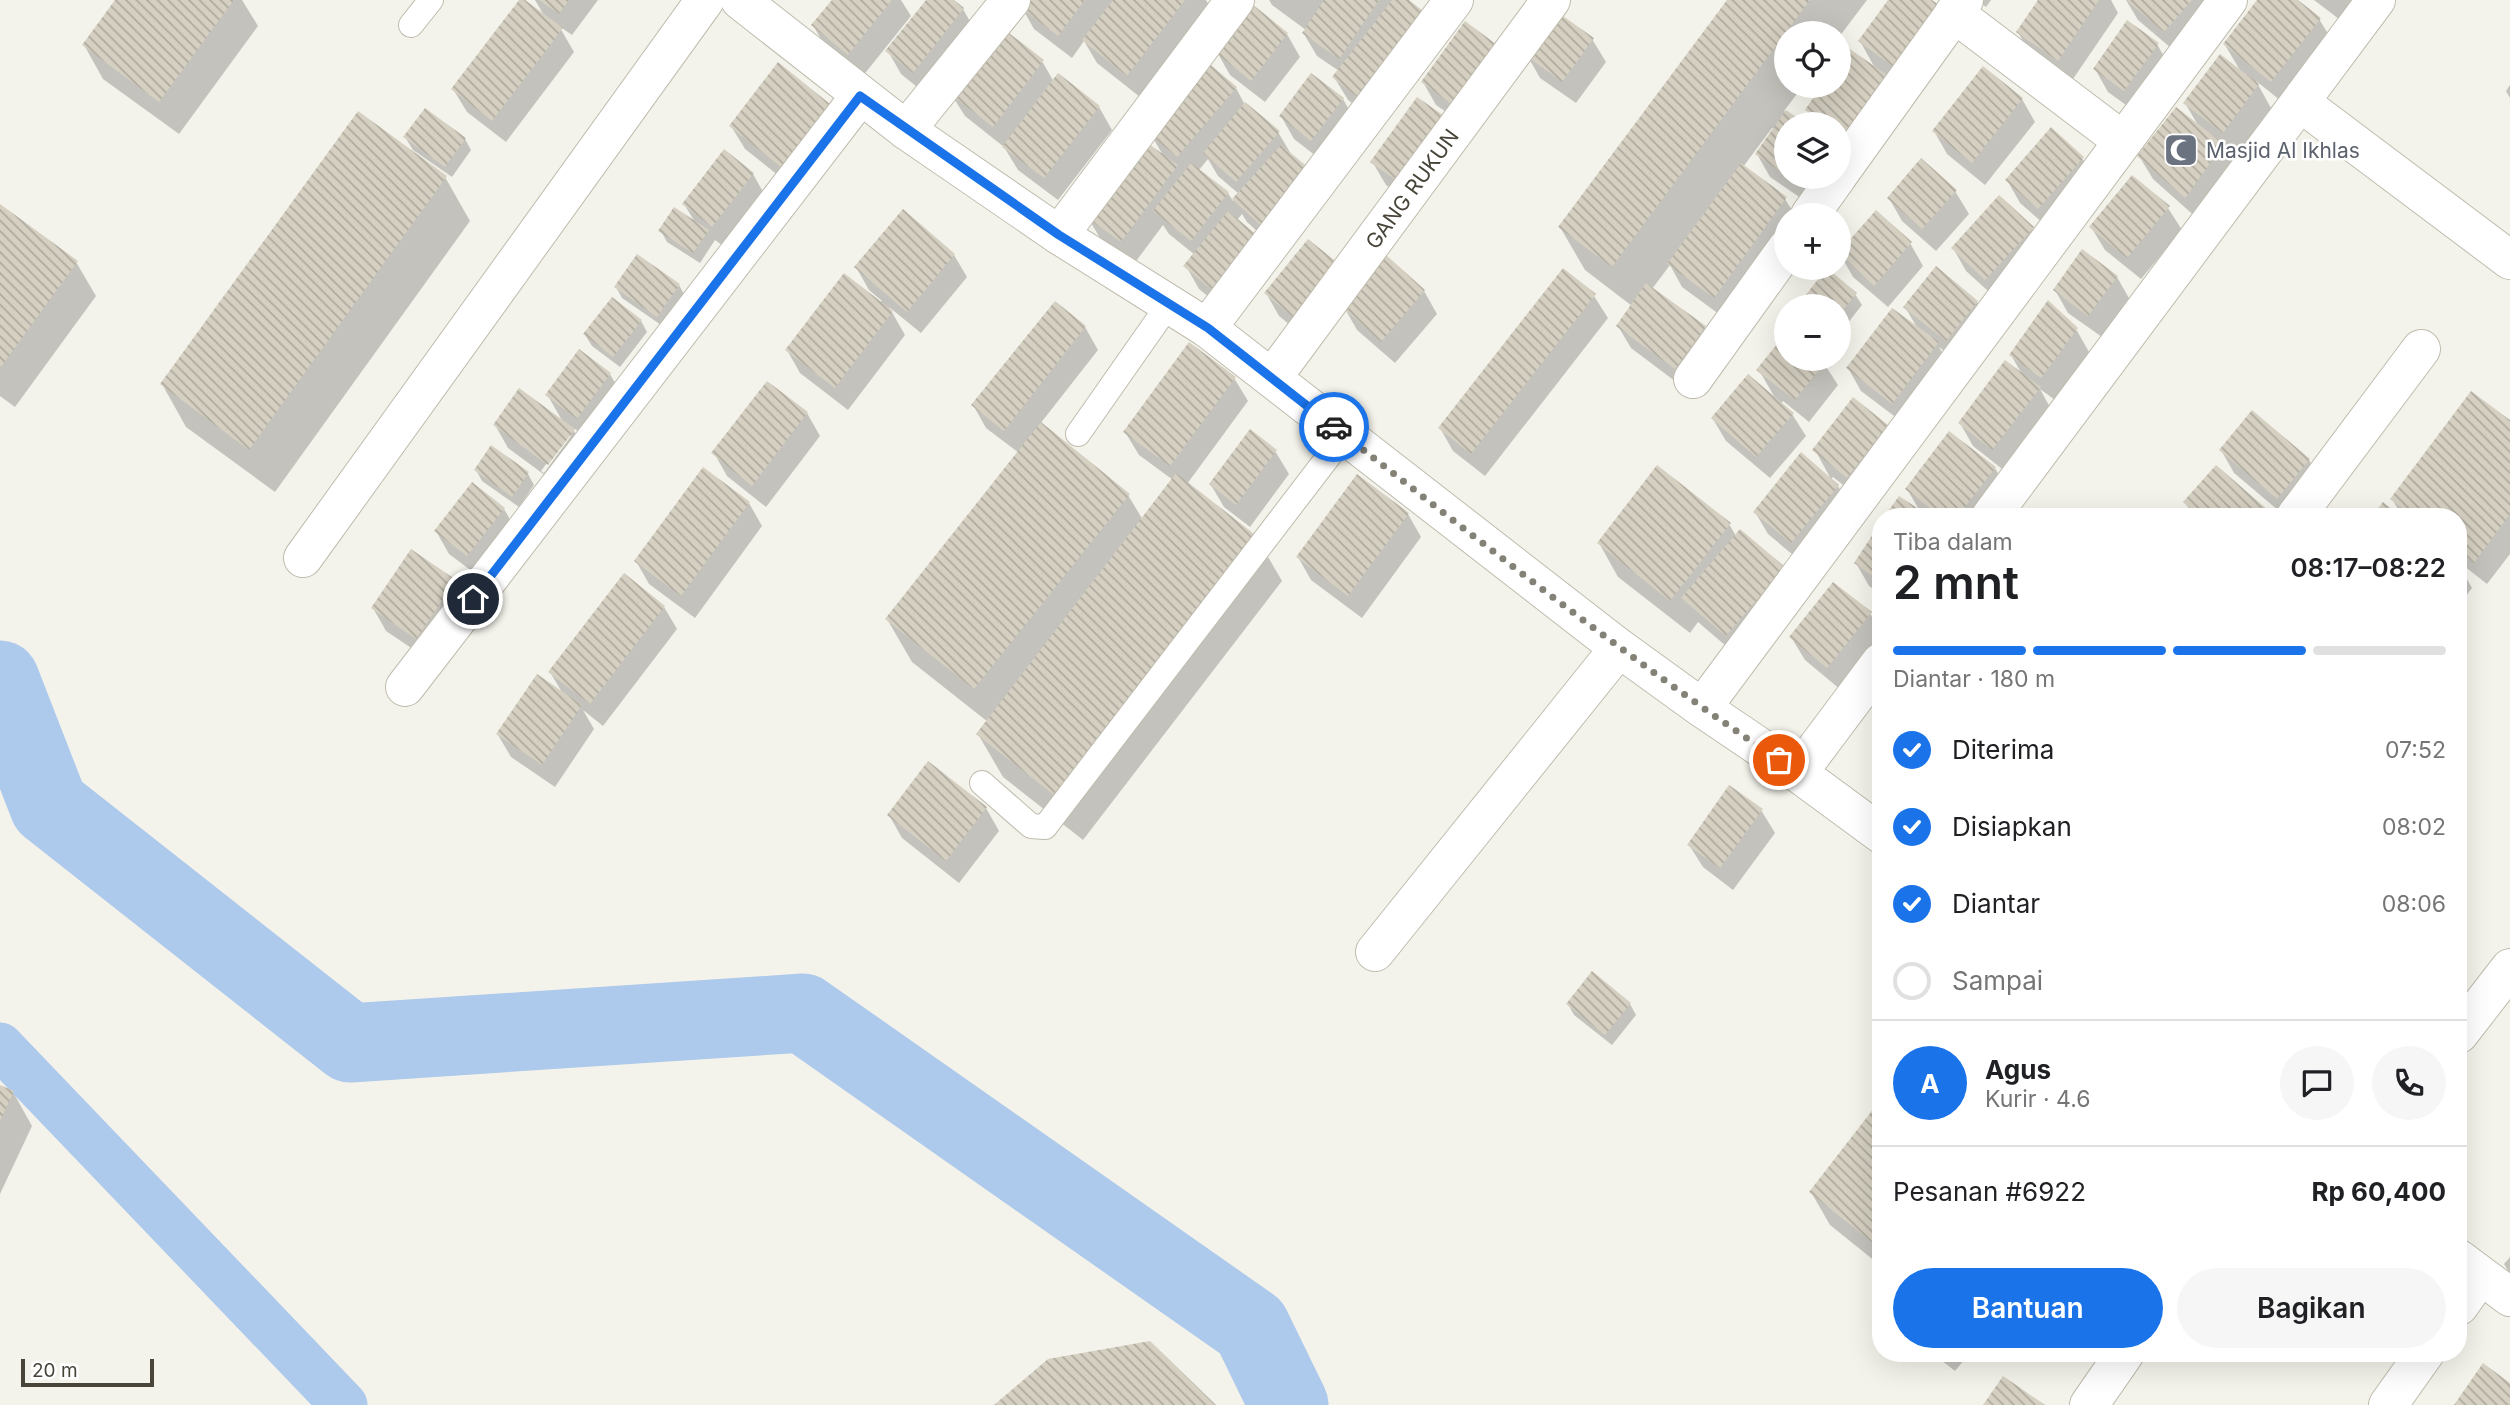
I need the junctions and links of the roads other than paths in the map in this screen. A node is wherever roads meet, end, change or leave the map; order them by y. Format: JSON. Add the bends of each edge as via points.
{"nodes":[{"id":1,"x":431,"y":0,"type":"edge"},
{"id":2,"x":705,"y":0,"type":"edge"},
{"id":3,"x":740,"y":0,"type":"edge"},
{"id":4,"x":1011,"y":0,"type":"edge"},
{"id":5,"x":1235,"y":0,"type":"edge"},
{"id":6,"x":1454,"y":0,"type":"edge"},
{"id":7,"x":1551,"y":0,"type":"edge"},
{"id":8,"x":2228,"y":0,"type":"edge"},
{"id":9,"x":2376,"y":0,"type":"edge"},
{"id":10,"x":1959,"y":6,"type":"edge"},
{"id":11,"x":411,"y":25,"type":"dead end"},
{"id":12,"x":860,"y":96,"type":"junction"},
{"id":13,"x":2301,"y":103,"type":"junction"},
{"id":14,"x":906,"y":130,"type":"junction"},
{"id":15,"x":2123,"y":141,"type":"junction"},
{"id":16,"x":1851,"y":157,"type":"edge"},
{"id":17,"x":1059,"y":235,"type":"junction"},
{"id":18,"x":2510,"y":260,"type":"edge"},
{"id":19,"x":1774,"y":266,"type":"edge"},
{"id":20,"x":1169,"y":304,"type":"junction"},
{"id":21,"x":1208,"y":328,"type":"junction"},
{"id":22,"x":2421,"y":349,"type":"dead end"},
{"id":23,"x":1272,"y":378,"type":"junction"},
{"id":24,"x":1693,"y":379,"type":"dead end"},
{"id":25,"x":1078,"y":434,"type":"dead end"},
{"id":26,"x":1345,"y":435,"type":"junction"},
{"id":27,"x":1997,"y":508,"type":"edge"},
{"id":28,"x":2302,"y":508,"type":"edge"},
{"id":29,"x":303,"y":558,"type":"dead end"},
{"id":30,"x":1619,"y":648,"type":"junction"},
{"id":31,"x":1872,"y":674,"type":"edge"},
{"id":32,"x":405,"y":687,"type":"dead end"},
{"id":33,"x":1702,"y":708,"type":"junction"},
{"id":34,"x":1798,"y":773,"type":"junction"},
{"id":35,"x":982,"y":783,"type":"dead end"},
{"id":36,"x":1872,"y":827,"type":"edge"},
{"id":37,"x":1375,"y":952,"type":"dead end"},
{"id":38,"x":2510,"y":968,"type":"edge"},
{"id":39,"x":2467,"y":1024,"type":"edge"},
{"id":40,"x":2119,"y":1362,"type":"edge"},
{"id":41,"x":2419,"y":1362,"type":"edge"},
{"id":42,"x":2089,"y":1405,"type":"edge"},
{"id":43,"x":2388,"y":1405,"type":"edge"}],
"edges":[{"from":1,"to":11,"type":"lane"},
{"from":2,"to":29,"type":"street"},
{"from":3,"to":12,"type":"street"},
{"from":4,"to":14,"type":"street"},
{"from":5,"to":17,"type":"street"},
{"from":6,"to":21,"type":"street"},
{"from":7,"to":23,"type":"street","name":"GANG RUKUN"},
{"from":8,"to":15,"type":"street"},
{"from":9,"to":13,"type":"street"},
{"from":10,"to":15,"type":"street"},
{"from":10,"to":16,"type":"street"},
{"from":12,"to":14,"type":"street"},
{"from":12,"to":32,"type":"street"},
{"from":13,"to":18,"type":"street"},
{"from":13,"to":27,"type":"street"},
{"from":14,"to":17,"type":"street"},
{"from":15,"to":33,"type":"street"},
{"from":17,"to":20,"type":"street"},
{"from":19,"to":24,"type":"street"},
{"from":20,"to":21,"type":"street"},
{"from":20,"to":25,"type":"lane"},
{"from":21,"to":23,"type":"street"},
{"from":22,"to":28,"type":"street"},
{"from":23,"to":26,"type":"street"},
{"from":26,"to":30,"type":"street"},
{"from":26,"to":35,"type":"lane","via":[[1045,827],[1031,826]]},
{"from":30,"to":33,"type":"street"},
{"from":30,"to":37,"type":"street"},
{"from":31,"to":34,"type":"street"},
{"from":33,"to":34,"type":"street"},
{"from":34,"to":36,"type":"street"},
{"from":38,"to":39,"type":"street"},
{"from":40,"to":42,"type":"street"},
{"from":41,"to":43,"type":"street"}]}
